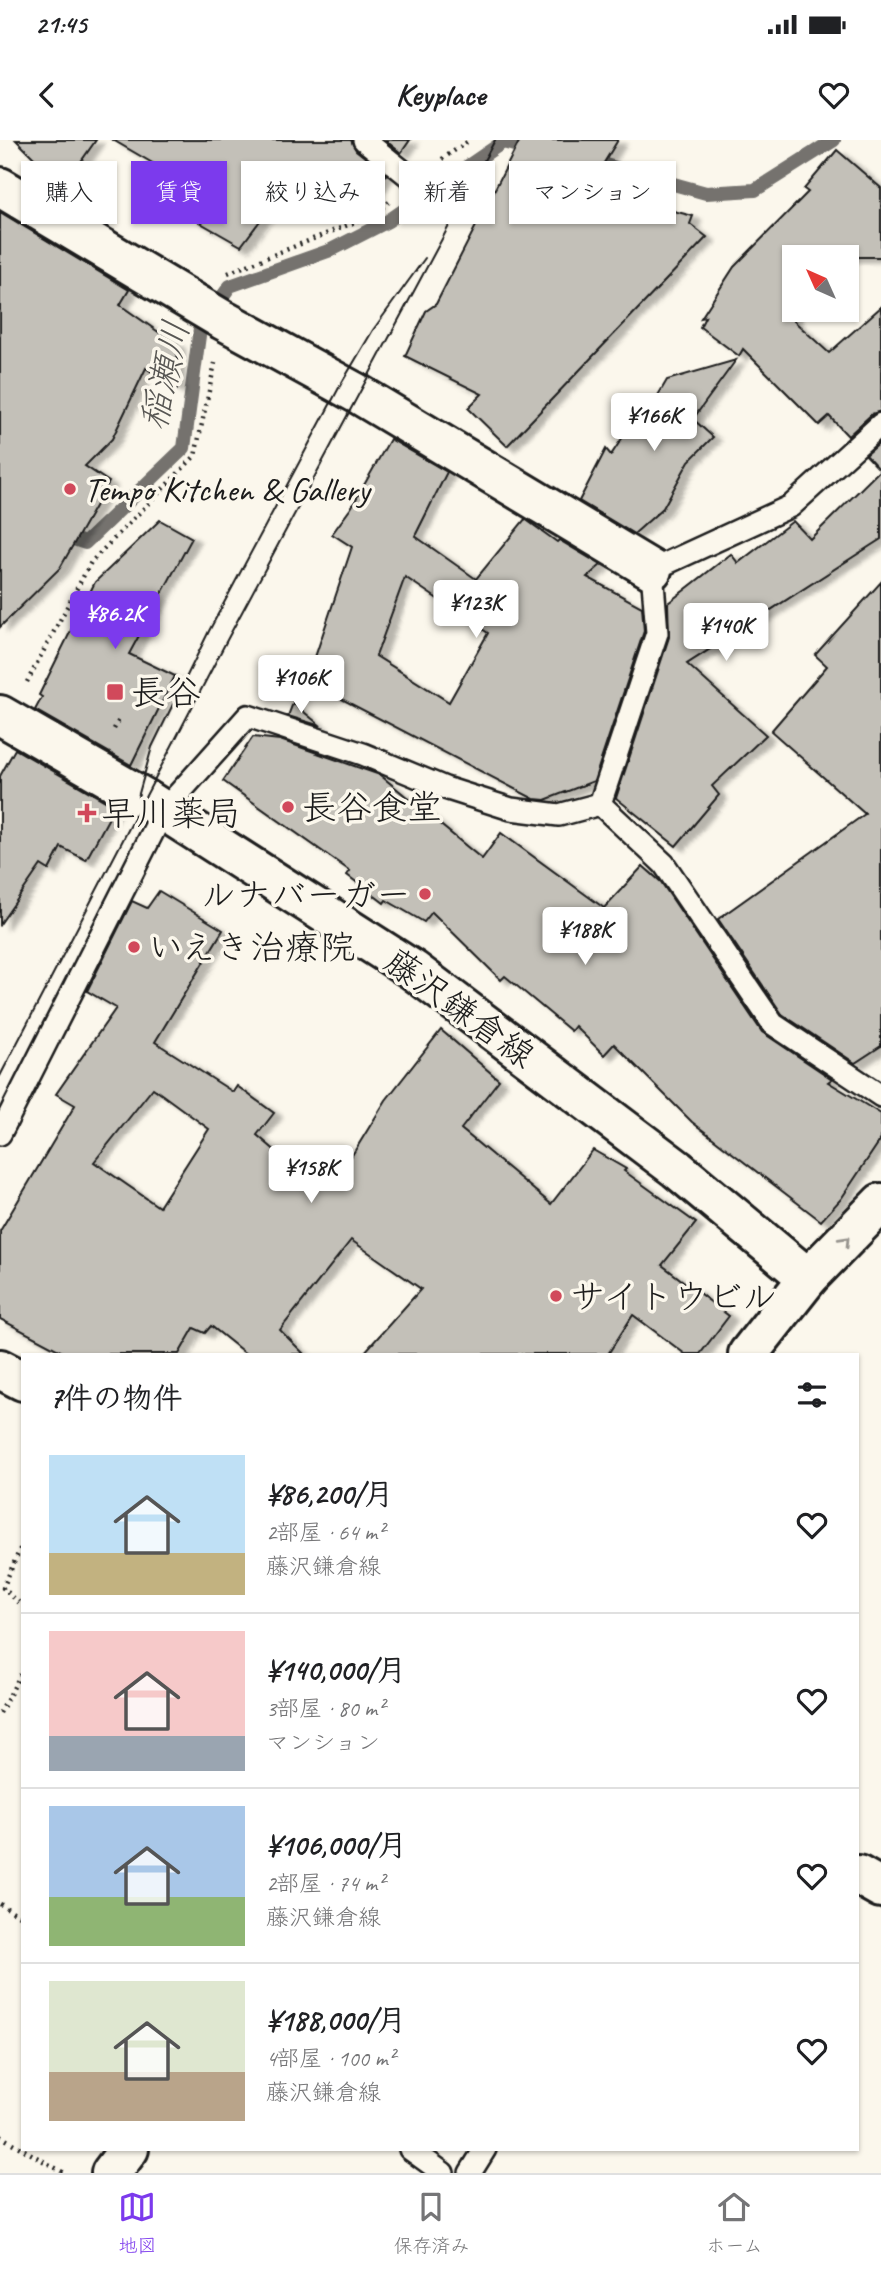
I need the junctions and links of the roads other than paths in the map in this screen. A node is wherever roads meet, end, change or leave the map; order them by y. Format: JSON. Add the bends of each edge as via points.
{"nodes":[{"id":1,"x":364,"y":140,"type":"edge"},
{"id":2,"x":399,"y":168,"type":"edge"},
{"id":3,"x":0,"y":187,"type":"edge"},
{"id":4,"x":881,"y":424,"type":"edge"},
{"id":5,"x":652,"y":570,"type":"junction"},
{"id":6,"x":11,"y":704,"type":"edge"},
{"id":7,"x":600,"y":804,"type":"junction"},
{"id":8,"x":164,"y":810,"type":"junction"},
{"id":9,"x":881,"y":1096,"type":"edge"},
{"id":10,"x":0,"y":1134,"type":"edge"},
{"id":11,"x":881,"y":1203,"type":"edge"},
{"id":12,"x":808,"y":1278,"type":"junction"},
{"id":13,"x":749,"y":1353,"type":"edge"},
{"id":14,"x":0,"y":1369,"type":"edge"},
{"id":15,"x":21,"y":1380,"type":"edge"},
{"id":16,"x":859,"y":1876,"type":"edge"},
{"id":17,"x":881,"y":1888,"type":"edge"},
{"id":18,"x":128,"y":2151,"type":"edge"},
{"id":19,"x":413,"y":2151,"type":"edge"},
{"id":20,"x":484,"y":2151,"type":"edge"},
{"id":21,"x":111,"y":2173,"type":"edge"},
{"id":22,"x":443,"y":2173,"type":"edge"},
{"id":23,"x":470,"y":2173,"type":"edge"}],
"edges":[{"from":1,"to":2,"type":"lane"},
{"from":3,"to":5,"type":"main road"},
{"from":4,"to":5,"type":"lane","via":[[791,506]]},
{"from":5,"to":7,"type":"lane","via":[[657,633]]},
{"from":6,"to":8,"type":"main road","name":"藤沢鎌倉線"},
{"from":7,"to":8,"type":"lane","via":[[559,815],[511,809],[248,716]]},
{"from":7,"to":9,"type":"lane","via":[[664,864],[773,1024]]},
{"from":8,"to":10,"type":"lane"},
{"from":8,"to":12,"type":"main road","name":"藤沢鎌倉線","via":[[413,970],[677,1168]]},
{"from":12,"to":11,"type":"main road","one_way":true},
{"from":12,"to":13,"type":"main road"},
{"from":14,"to":15,"type":"main road"},
{"from":16,"to":17,"type":"main road"},
{"from":18,"to":21,"type":"main road"},
{"from":19,"to":22,"type":"lane"},
{"from":20,"to":23,"type":"lane"}]}
